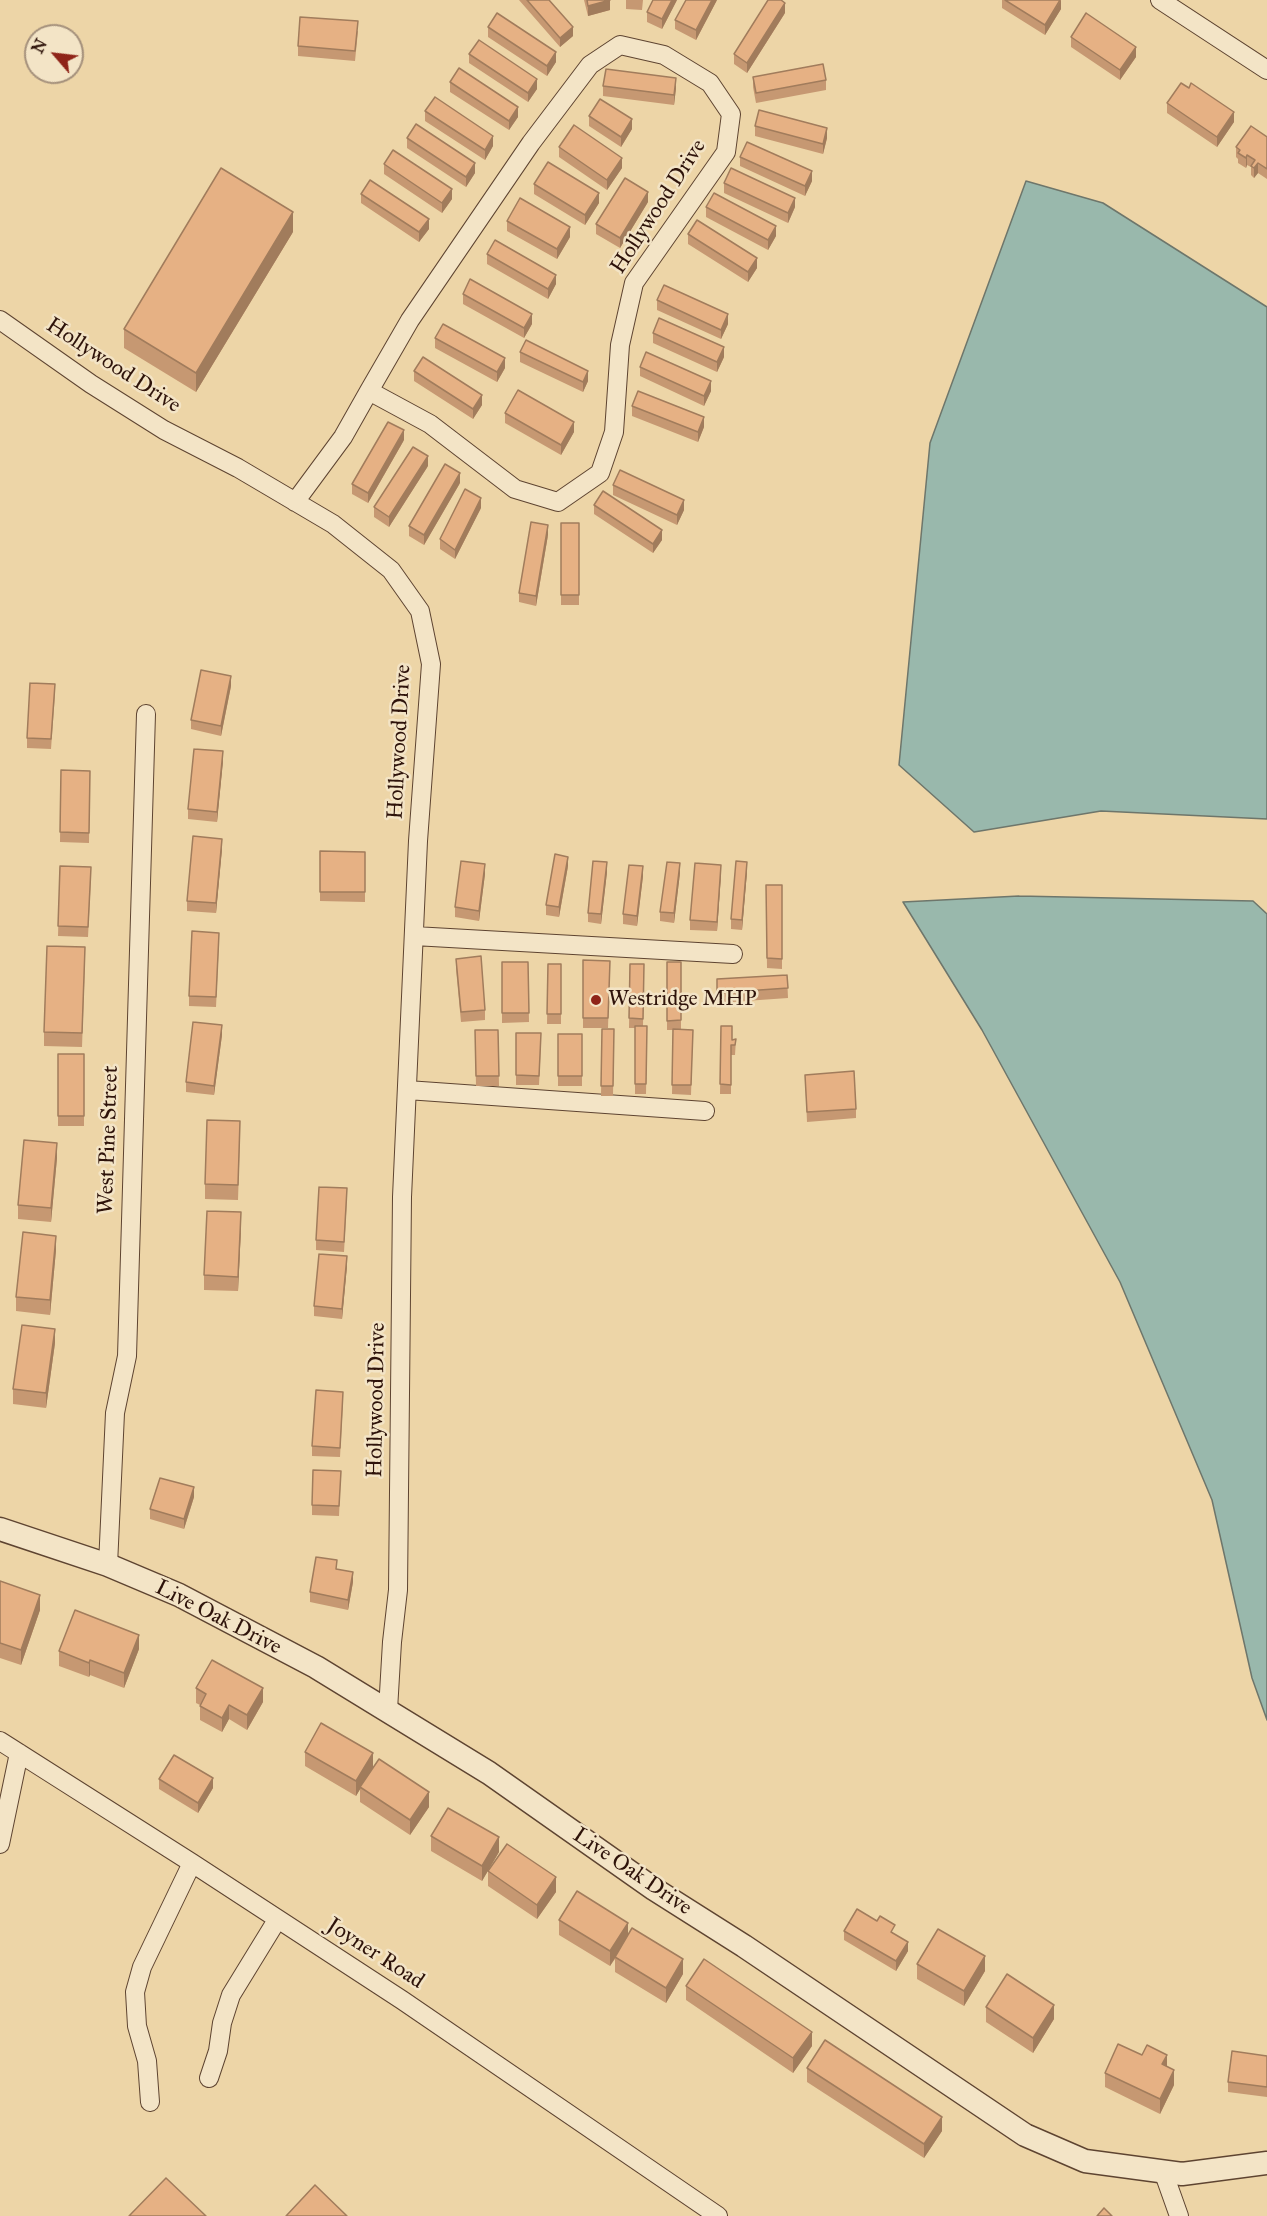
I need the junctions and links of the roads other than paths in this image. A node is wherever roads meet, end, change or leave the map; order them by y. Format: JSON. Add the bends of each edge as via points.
{"nodes":[{"id":1,"x":1160,"y":0,"type":"edge"},
{"id":2,"x":1267,"y":70,"type":"edge"},
{"id":3,"x":0,"y":320,"type":"edge"},
{"id":4,"x":369,"y":392,"type":"junction"},
{"id":5,"x":296,"y":502,"type":"junction"},
{"id":6,"x":146,"y":714,"type":"dead end"},
{"id":7,"x":414,"y":936,"type":"junction"},
{"id":8,"x":733,"y":954,"type":"dead end"},
{"id":9,"x":407,"y":1090,"type":"junction"},
{"id":10,"x":705,"y":1112,"type":"dead end"},
{"id":11,"x":0,"y":1529,"type":"edge"},
{"id":12,"x":108,"y":1565,"type":"junction"},
{"id":13,"x":388,"y":1710,"type":"junction"},
{"id":14,"x":0,"y":1741,"type":"edge"},
{"id":15,"x":19,"y":1753,"type":"junction"},
{"id":16,"x":0,"y":1844,"type":"edge"},
{"id":17,"x":192,"y":1863,"type":"junction"},
{"id":18,"x":278,"y":1920,"type":"junction"},
{"id":19,"x":209,"y":2078,"type":"dead end"},
{"id":20,"x":150,"y":2102,"type":"dead end"},
{"id":21,"x":1267,"y":2163,"type":"edge"},
{"id":22,"x":1162,"y":2171,"type":"junction"},
{"id":23,"x":718,"y":2216,"type":"edge"},
{"id":24,"x":1179,"y":2216,"type":"edge"}],
"edges":[{"from":1,"to":2,"type":"street"},
{"from":3,"to":5,"type":"street","name":"Hollywood Drive","via":[[164,430]]},
{"from":4,"to":4,"type":"street","name":"Hollywood Drive","via":[[424,301],[531,143],[590,65],[620,45],[664,55],[710,83],[731,114],[726,152],[634,283],[620,345],[614,432],[600,473],[558,502],[515,489],[430,424]]},
{"from":4,"to":5,"type":"street","name":"Hollywood Drive","via":[[343,437]]},
{"from":5,"to":7,"type":"street","name":"Hollywood Drive","via":[[333,524],[391,570],[420,611],[431,664]]},
{"from":6,"to":12,"type":"street","name":"West Pine Street","via":[[127,1356],[115,1413]]},
{"from":7,"to":8,"type":"street"},
{"from":7,"to":9,"type":"street","name":"Hollywood Drive"},
{"from":9,"to":10,"type":"street"},
{"from":9,"to":13,"type":"street","name":"Hollywood Drive","via":[[402,1197],[398,1590]]},
{"from":11,"to":12,"type":"street","name":"Live Oak Drive"},
{"from":12,"to":13,"type":"street","name":"Live Oak Drive","via":[[212,1611]]},
{"from":13,"to":22,"type":"street","name":"Live Oak Drive","via":[[489,1773],[654,1889],[1025,2135],[1085,2161]]},
{"from":14,"to":15,"type":"street","name":"Joyner Road"},
{"from":15,"to":16,"type":"street"},
{"from":15,"to":17,"type":"street","name":"Joyner Road"},
{"from":17,"to":18,"type":"street","name":"Joyner Road"},
{"from":17,"to":20,"type":"street","via":[[142,1967],[135,1992]]},
{"from":18,"to":19,"type":"street","via":[[231,1995]]},
{"from":18,"to":23,"type":"street","name":"Joyner Road"},
{"from":21,"to":22,"type":"street","name":"Live Oak Drive","via":[[1182,2174]]},
{"from":22,"to":24,"type":"street"}]}
